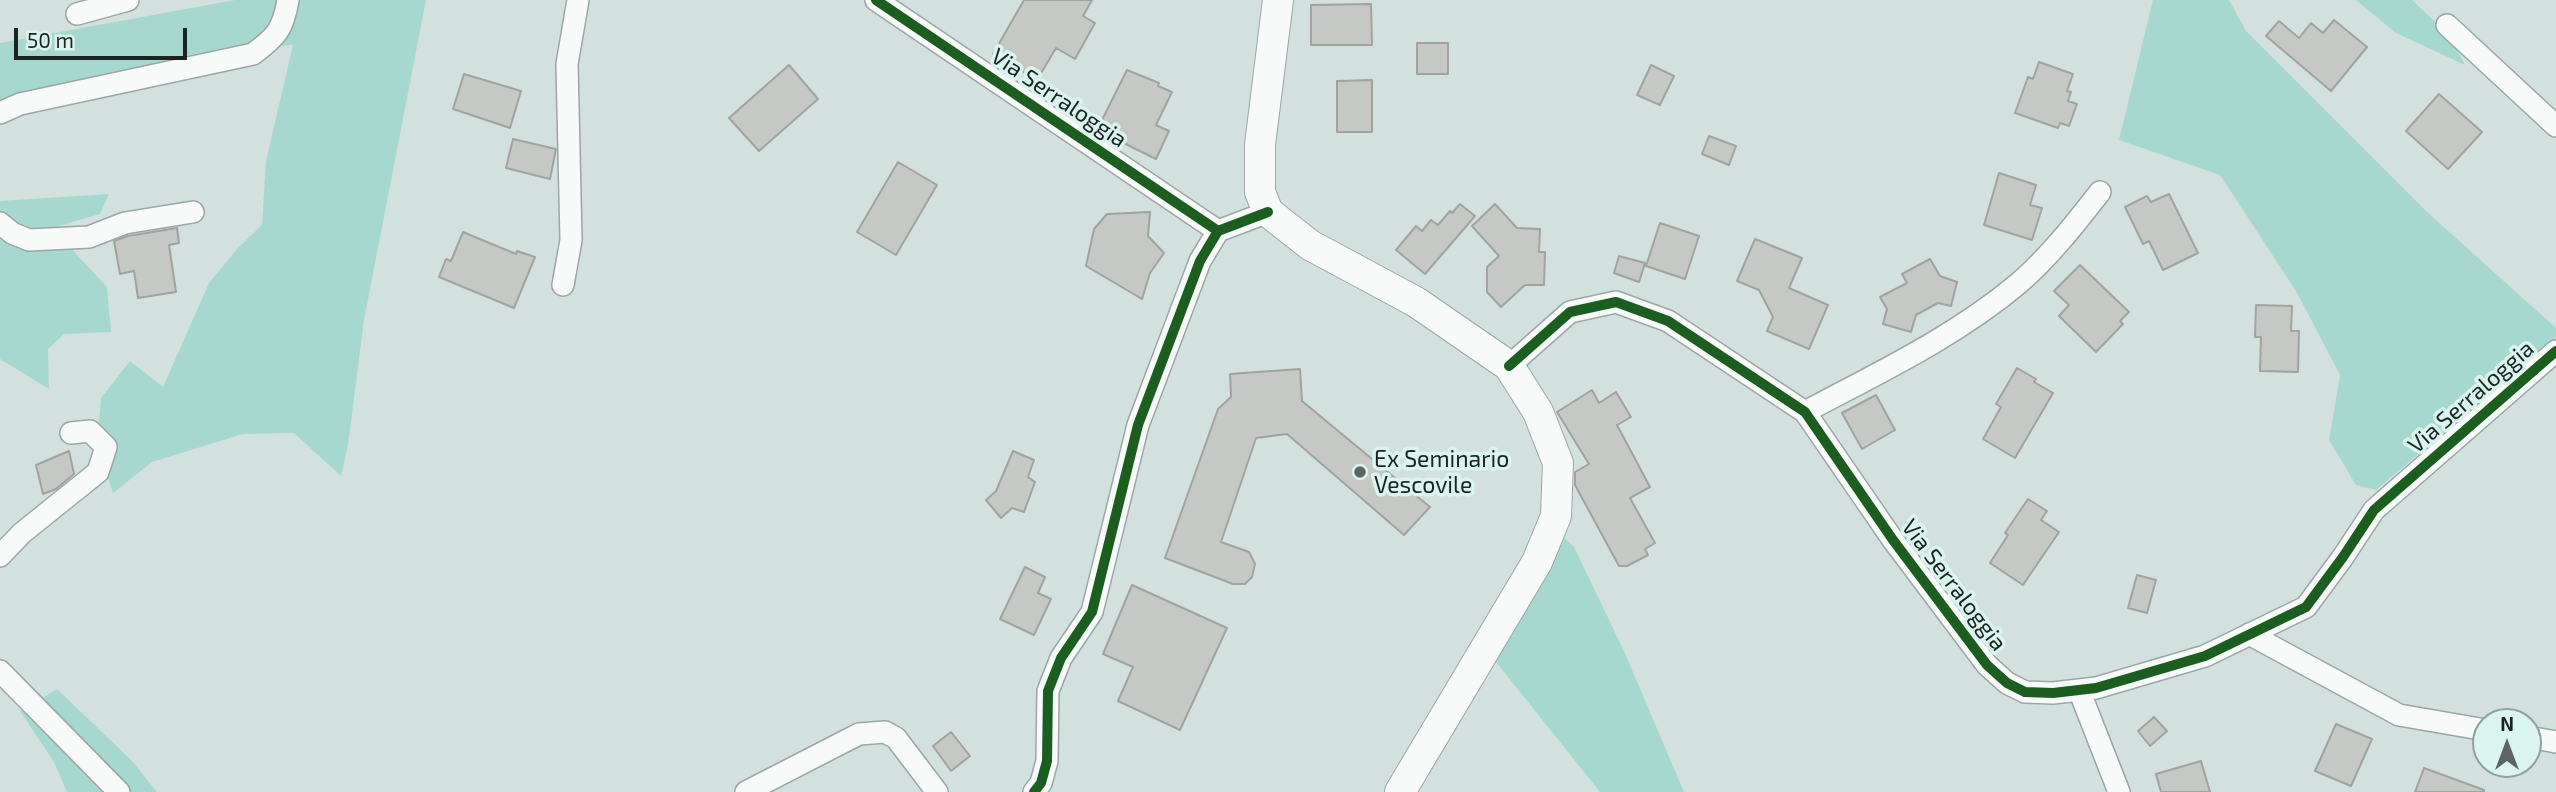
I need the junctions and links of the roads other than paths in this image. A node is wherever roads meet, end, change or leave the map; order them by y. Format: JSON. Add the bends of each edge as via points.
{"nodes":[{"id":1,"x":128,"y":0,"type":"edge"},
{"id":2,"x":288,"y":0,"type":"edge"},
{"id":3,"x":578,"y":0,"type":"edge"},
{"id":4,"x":876,"y":0,"type":"edge"},
{"id":5,"x":1278,"y":0,"type":"edge"},
{"id":6,"x":77,"y":14,"type":"dead end"},
{"id":7,"x":2447,"y":25,"type":"dead end"},
{"id":8,"x":0,"y":113,"type":"edge"},
{"id":9,"x":2556,"y":126,"type":"edge"},
{"id":10,"x":2100,"y":192,"type":"dead end"},
{"id":11,"x":193,"y":212,"type":"dead end"},
{"id":12,"x":1268,"y":212,"type":"junction"},
{"id":13,"x":0,"y":223,"type":"edge"},
{"id":14,"x":1218,"y":231,"type":"junction"},
{"id":15,"x":563,"y":285,"type":"dead end"},
{"id":16,"x":2556,"y":351,"type":"edge"},
{"id":17,"x":1509,"y":366,"type":"junction"},
{"id":18,"x":1805,"y":412,"type":"junction"},
{"id":19,"x":71,"y":433,"type":"dead end"},
{"id":20,"x":0,"y":556,"type":"edge"},
{"id":21,"x":2249,"y":635,"type":"junction"},
{"id":22,"x":0,"y":671,"type":"edge"},
{"id":23,"x":2079,"y":690,"type":"junction"},
{"id":24,"x":2472,"y":728,"type":"edge"},
{"id":25,"x":119,"y":792,"type":"edge"},
{"id":26,"x":746,"y":792,"type":"edge"},
{"id":27,"x":937,"y":792,"type":"edge"},
{"id":28,"x":1034,"y":792,"type":"edge"},
{"id":29,"x":1400,"y":792,"type":"edge"},
{"id":30,"x":2119,"y":792,"type":"edge"}],
"edges":[{"from":1,"to":6,"type":"street"},
{"from":2,"to":8,"type":"street","via":[[276,37],[253,54],[20,104]]},
{"from":3,"to":15,"type":"street","via":[[567,64],[571,240]]},
{"from":4,"to":14,"type":"street","name":"Via Serraloggia"},
{"from":5,"to":12,"type":"main road","via":[[1260,145],[1260,192]]},
{"from":7,"to":9,"type":"street"},
{"from":10,"to":18,"type":"street","via":[[2066,237],[2018,283],[1944,338]]},
{"from":11,"to":13,"type":"street","via":[[125,223],[89,237],[29,240]]},
{"from":12,"to":14,"type":"street"},
{"from":12,"to":17,"type":"main road","via":[[1310,245],[1416,302]]},
{"from":14,"to":28,"type":"street","via":[[1200,261],[1138,425],[1092,612],[1061,658],[1048,691],[1047,761]]},
{"from":16,"to":21,"type":"street","name":"Via Serraloggia","via":[[2374,510],[2306,607]]},
{"from":17,"to":18,"type":"street","name":"Via Serraloggia","via":[[1570,312],[1616,302],[1668,321]]},
{"from":17,"to":29,"type":"main road","via":[[1538,411],[1558,463],[1556,516],[1537,562]]},
{"from":18,"to":23,"type":"street","name":"Via Serraloggia","via":[[1987,665],[2025,692]]},
{"from":19,"to":20,"type":"street","via":[[90,431],[106,447],[97,472]]},
{"from":21,"to":23,"type":"street","name":"Via Serraloggia","via":[[2205,656]]},
{"from":21,"to":24,"type":"street","via":[[2399,715]]},
{"from":22,"to":25,"type":"street"},
{"from":23,"to":30,"type":"street"},
{"from":26,"to":27,"type":"street","via":[[859,734],[885,733],[896,738]]}]}
